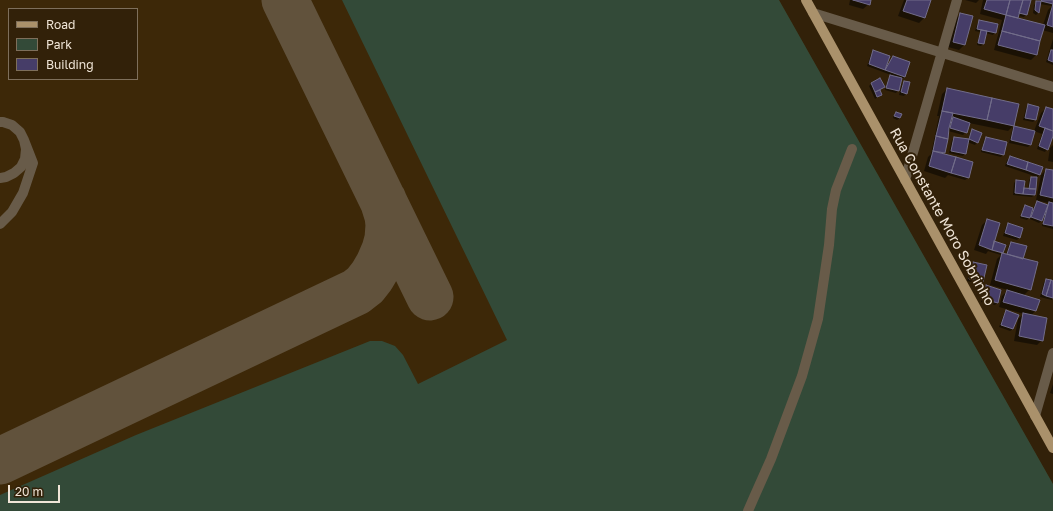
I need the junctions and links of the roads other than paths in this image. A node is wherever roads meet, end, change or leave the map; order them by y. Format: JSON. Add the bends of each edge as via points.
{"nodes":[{"id":1,"x":806,"y":0,"type":"edge"},
{"id":2,"x":957,"y":0,"type":"edge"},
{"id":3,"x":813,"y":13,"type":"junction"},
{"id":4,"x":942,"y":53,"type":"junction"},
{"id":5,"x":1053,"y":87,"type":"edge"},
{"id":6,"x":0,"y":122,"type":"edge"},
{"id":7,"x":24,"y":140,"type":"junction"},
{"id":8,"x":852,"y":149,"type":"dead end"},
{"id":9,"x":0,"y":178,"type":"edge"},
{"id":10,"x":905,"y":180,"type":"junction"},
{"id":11,"x":0,"y":224,"type":"edge"},
{"id":12,"x":1053,"y":353,"type":"edge"},
{"id":13,"x":1035,"y":416,"type":"junction"},
{"id":14,"x":1052,"y":446,"type":"edge"},
{"id":15,"x":748,"y":511,"type":"edge"}],
"edges":[{"from":1,"to":3,"type":"main road","name":"Rua Constante Moro Sobrinho"},
{"from":2,"to":4,"type":"street"},
{"from":3,"to":4,"type":"street"},
{"from":3,"to":10,"type":"main road","name":"Rua Constante Moro Sobrinho"},
{"from":4,"to":5,"type":"street"},
{"from":4,"to":10,"type":"street"},
{"from":6,"to":7,"type":"street","via":[[12,125]]},
{"from":7,"to":9,"type":"street","via":[[25,159],[21,167],[14,173]]},
{"from":7,"to":11,"type":"street","via":[[33,163],[23,192],[12,212]]},
{"from":8,"to":15,"type":"street","via":[[836,190],[818,319],[802,376],[771,459]]},
{"from":10,"to":13,"type":"main road","name":"Rua Constante Moro Sobrinho"},
{"from":12,"to":13,"type":"street"},
{"from":13,"to":14,"type":"main road","name":"Rua Constante Moro Sobrinho"}]}
